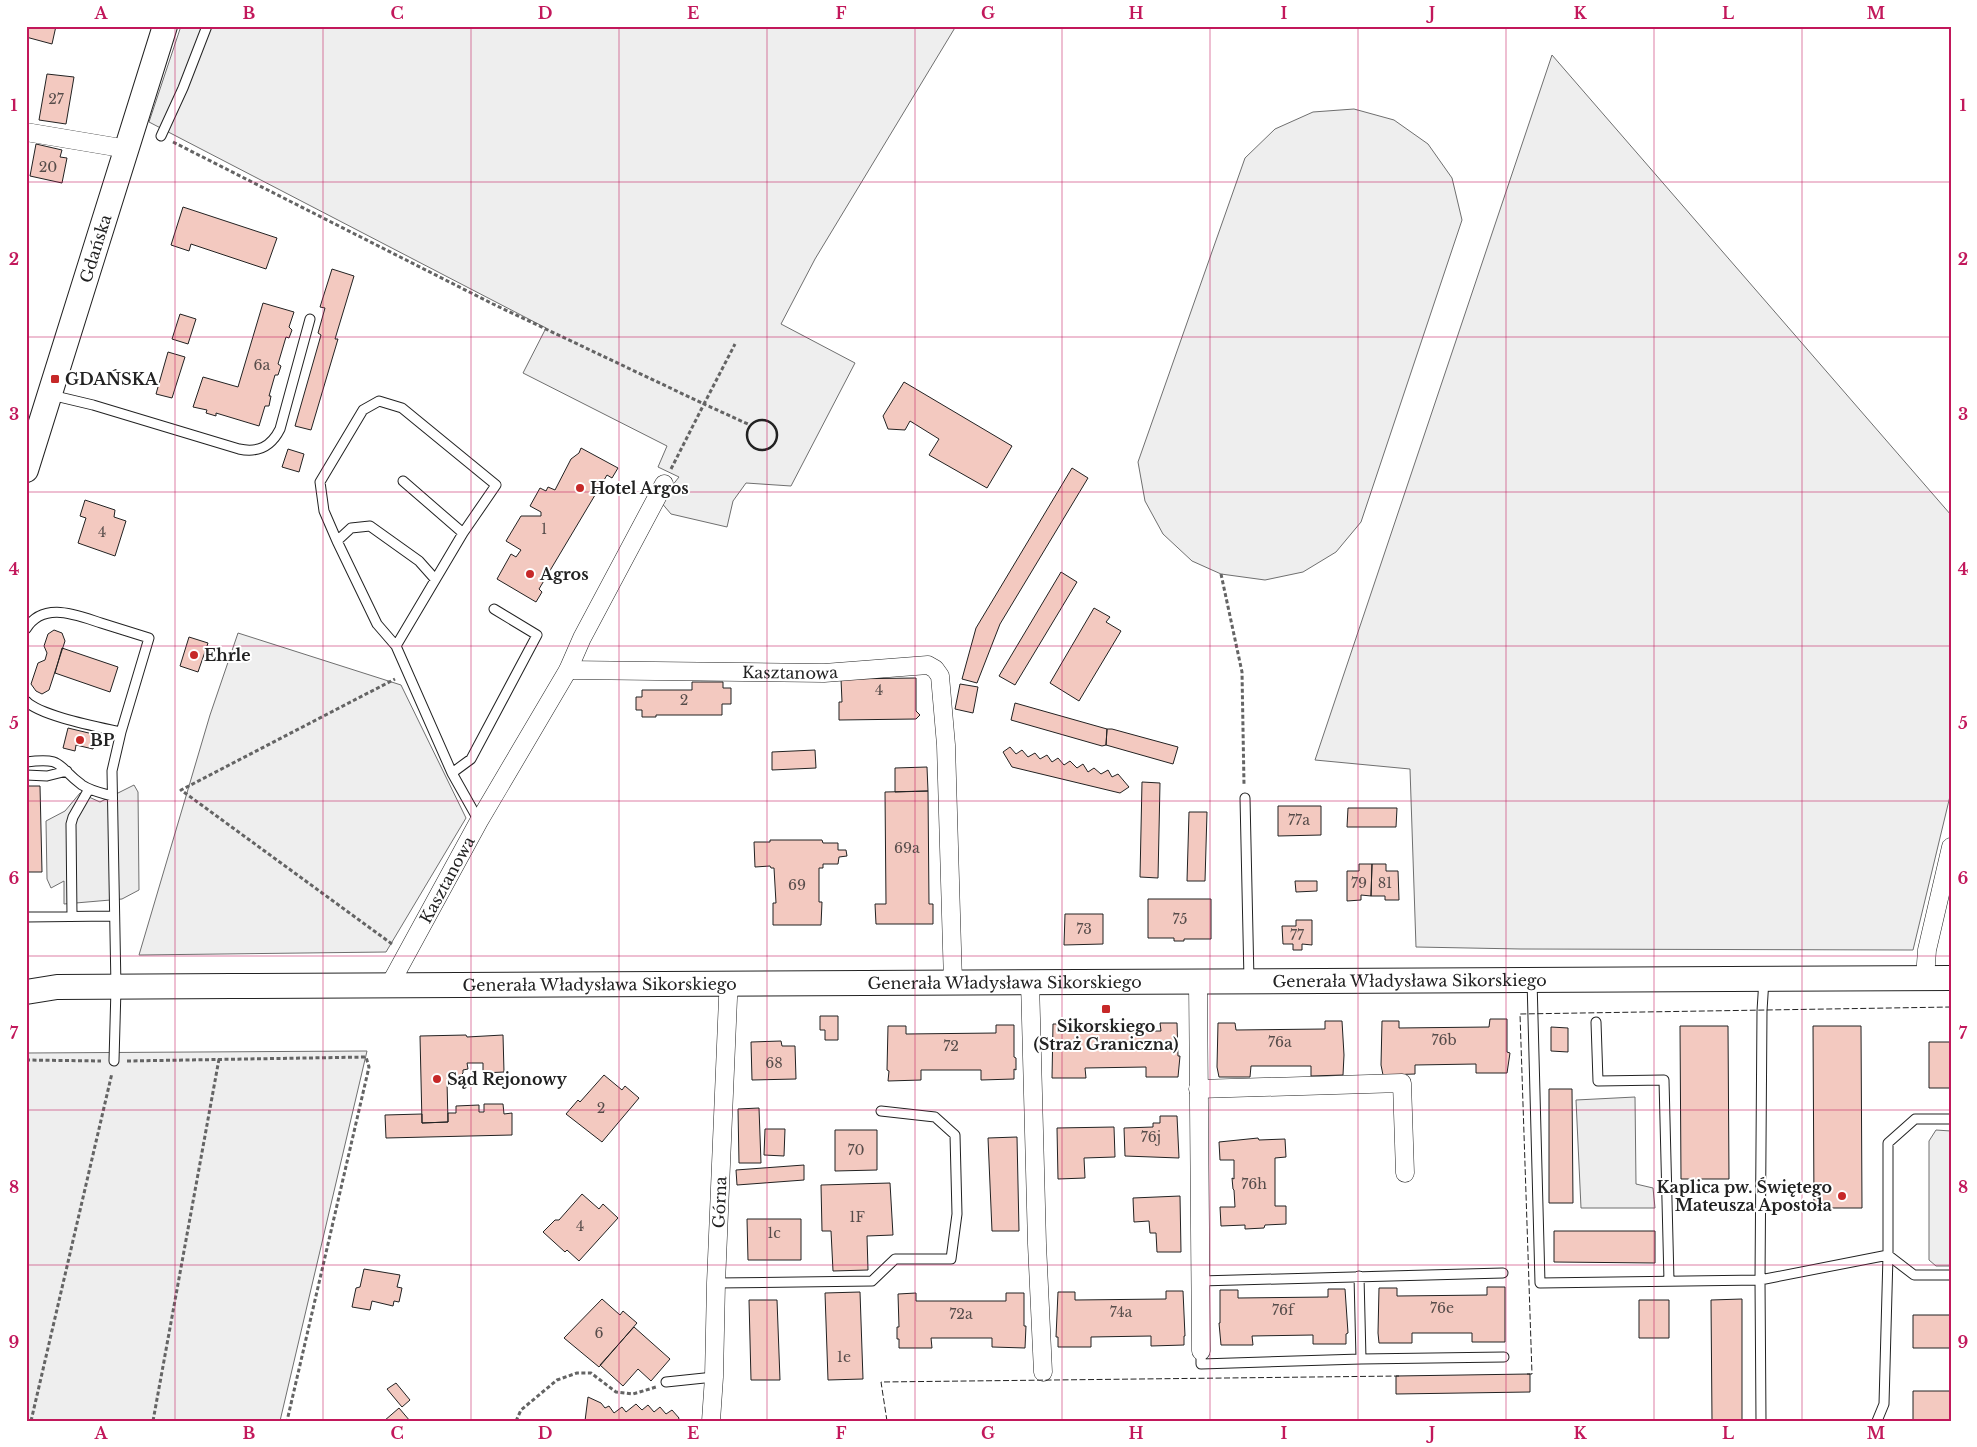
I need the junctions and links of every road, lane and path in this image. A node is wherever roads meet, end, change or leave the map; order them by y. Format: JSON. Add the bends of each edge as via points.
{"nodes":[{"id":1,"x":165,"y":26,"type":"edge"},
{"id":2,"x":207,"y":26,"type":"edge"},
{"id":3,"x":26,"y":132,"type":"edge"},
{"id":4,"x":161,"y":136,"type":"joint"},
{"id":5,"x":127,"y":149,"type":"junction"},
{"id":6,"x":310,"y":319,"type":"dead end"},
{"id":7,"x":735,"y":344,"type":"dead end"},
{"id":8,"x":50,"y":394,"type":"junction"},
{"id":9,"x":704,"y":404,"type":"junction"},
{"id":10,"x":750,"y":425,"type":"dead end"},
{"id":11,"x":26,"y":470,"type":"edge"},
{"id":12,"x":403,"y":481,"type":"dead end"},
{"id":13,"x":664,"y":484,"type":"joint"},
{"id":14,"x":464,"y":533,"type":"junction"},
{"id":15,"x":337,"y":541,"type":"junction"},
{"id":16,"x":1221,"y":574,"type":"dead end"},
{"id":17,"x":436,"y":579,"type":"junction"},
{"id":18,"x":494,"y":609,"type":"dead end"},
{"id":19,"x":26,"y":629,"type":"edge"},
{"id":20,"x":396,"y":646,"type":"junction"},
{"id":21,"x":568,"y":670,"type":"junction"},
{"id":22,"x":408,"y":672,"type":"junction"},
{"id":23,"x":26,"y":700,"type":"edge"},
{"id":24,"x":121,"y":732,"type":"junction"},
{"id":25,"x":26,"y":762,"type":"edge"},
{"id":26,"x":67,"y":771,"type":"junction"},
{"id":27,"x":452,"y":773,"type":"junction"},
{"id":28,"x":26,"y":774,"type":"edge"},
{"id":29,"x":89,"y":789,"type":"junction"},
{"id":30,"x":112,"y":796,"type":"junction"},
{"id":31,"x":1245,"y":798,"type":"joint"},
{"id":32,"x":479,"y":821,"type":"junction"},
{"id":33,"x":1951,"y":847,"type":"edge"},
{"id":34,"x":72,"y":916,"type":"junction"},
{"id":35,"x":114,"y":916,"type":"junction"},
{"id":36,"x":26,"y":917,"type":"edge"},
{"id":37,"x":394,"y":946,"type":"dead end"},
{"id":38,"x":1925,"y":978,"type":"junction"},
{"id":39,"x":1951,"y":978,"type":"edge"},
{"id":40,"x":1764,"y":979,"type":"junction"},
{"id":41,"x":26,"y":980,"type":"edge"},
{"id":42,"x":1198,"y":980,"type":"junction"},
{"id":43,"x":1249,"y":980,"type":"junction"},
{"id":44,"x":1532,"y":980,"type":"junction"},
{"id":45,"x":1030,"y":981,"type":"junction"},
{"id":46,"x":953,"y":982,"type":"junction"},
{"id":47,"x":730,"y":983,"type":"junction"},
{"id":48,"x":389,"y":986,"type":"junction"},
{"id":49,"x":57,"y":987,"type":"junction"},
{"id":50,"x":116,"y":988,"type":"junction"},
{"id":51,"x":26,"y":992,"type":"edge"},
{"id":52,"x":1596,"y":1022,"type":"dead end"},
{"id":53,"x":218,"y":1059,"type":"junction"},
{"id":54,"x":26,"y":1060,"type":"edge"},
{"id":55,"x":114,"y":1061,"type":"junction"},
{"id":56,"x":1198,"y":1089,"type":"junction"},
{"id":57,"x":881,"y":1111,"type":"dead end"},
{"id":58,"x":1951,"y":1119,"type":"edge"},
{"id":59,"x":1405,"y":1173,"type":"dead end"},
{"id":60,"x":1888,"y":1255,"type":"junction"},
{"id":61,"x":1503,"y":1272,"type":"dead end"},
{"id":62,"x":1951,"y":1274,"type":"edge"},
{"id":63,"x":1359,"y":1276,"type":"junction"},
{"id":64,"x":1760,"y":1280,"type":"junction"},
{"id":65,"x":1200,"y":1281,"type":"junction"},
{"id":66,"x":1669,"y":1281,"type":"junction"},
{"id":67,"x":716,"y":1283,"type":"junction"},
{"id":68,"x":1201,"y":1351,"type":"joint"},
{"id":69,"x":1504,"y":1357,"type":"dead end"},
{"id":70,"x":1361,"y":1359,"type":"junction"},
{"id":71,"x":1043,"y":1372,"type":"dead end"},
{"id":72,"x":714,"y":1377,"type":"junction"},
{"id":73,"x":666,"y":1382,"type":"joint"},
{"id":74,"x":31,"y":1421,"type":"edge"},
{"id":75,"x":154,"y":1421,"type":"edge"},
{"id":76,"x":287,"y":1421,"type":"edge"},
{"id":77,"x":516,"y":1421,"type":"edge"},
{"id":78,"x":711,"y":1421,"type":"edge"},
{"id":79,"x":1761,"y":1421,"type":"edge"},
{"id":80,"x":1876,"y":1421,"type":"edge"}],
"edges":[{"from":1,"to":5,"type":"main road","name":"Gdańska"},
{"from":2,"to":4,"type":"lane"},
{"from":3,"to":5,"type":"street"},
{"from":4,"to":9,"type":"path","via":[[493,304]]},
{"from":5,"to":8,"type":"main road","name":"Gdańska"},
{"from":6,"to":8,"type":"lane","via":[[280,429],[275,438],[259,450],[248,451]]},
{"from":7,"to":9,"type":"path"},
{"from":8,"to":11,"type":"main road","name":"Gdańska"},
{"from":9,"to":10,"type":"path"},
{"from":9,"to":13,"type":"path"},
{"from":12,"to":14,"type":"lane"},
{"from":13,"to":21,"type":"street","name":"Kasztanowa"},
{"from":14,"to":15,"type":"lane","via":[[496,485],[402,408],[379,401],[363,410],[320,482],[324,511]]},
{"from":14,"to":17,"type":"lane"},
{"from":15,"to":17,"type":"lane","via":[[351,528],[370,526],[419,561]]},
{"from":15,"to":20,"type":"lane","via":[[377,624]]},
{"from":16,"to":31,"type":"path","via":[[1242,672]]},
{"from":17,"to":20,"type":"lane"},
{"from":18,"to":27,"type":"lane","via":[[537,635],[471,759]]},
{"from":19,"to":24,"type":"lane","via":[[40,616],[64,612],[149,638]]},
{"from":20,"to":22,"type":"lane"},
{"from":21,"to":32,"type":"street","name":"Kasztanowa"},
{"from":21,"to":46,"type":"street","name":"Kasztanowa","via":[[824,672],[928,665],[935,669],[940,676],[946,745]]},
{"from":22,"to":27,"type":"lane"},
{"from":22,"to":37,"type":"path","via":[[181,790]]},
{"from":23,"to":24,"type":"lane","via":[[43,711]]},
{"from":24,"to":30,"type":"lane","via":[[112,771]]},
{"from":25,"to":26,"type":"lane","via":[[54,762]]},
{"from":26,"to":28,"type":"lane","via":[[47,776]]},
{"from":26,"to":29,"type":"lane"},
{"from":27,"to":32,"type":"lane"},
{"from":29,"to":30,"type":"lane"},
{"from":29,"to":34,"type":"lane","via":[[71,824]]},
{"from":30,"to":35,"type":"lane"},
{"from":31,"to":43,"type":"lane"},
{"from":32,"to":48,"type":"street","name":"Kasztanowa"},
{"from":33,"to":38,"type":"street","via":[[1927,950]]},
{"from":34,"to":35,"type":"lane"},
{"from":34,"to":36,"type":"lane"},
{"from":35,"to":50,"type":"lane"},
{"from":38,"to":39,"type":"main road","name":"Generała Władysława Sikorskiego"},
{"from":38,"to":40,"type":"main road","name":"Generała Władysława Sikorskiego"},
{"from":40,"to":44,"type":"main road","name":"Generała Władysława Sikorskiego"},
{"from":40,"to":64,"type":"lane"},
{"from":41,"to":49,"type":"main road","name":"Generała Władysława Sikorskiego"},
{"from":42,"to":43,"type":"main road","name":"Generała Władysława Sikorskiego"},
{"from":42,"to":45,"type":"main road","name":"Generała Władysława Sikorskiego"},
{"from":42,"to":56,"type":"street"},
{"from":43,"to":44,"type":"main road","name":"Generała Władysława Sikorskiego"},
{"from":44,"to":66,"type":"lane","via":[[1540,1283]]},
{"from":45,"to":46,"type":"main road","name":"Generała Władysława Sikorskiego"},
{"from":45,"to":71,"type":"street"},
{"from":46,"to":47,"type":"main road","name":"Generała Władysława Sikorskiego"},
{"from":47,"to":48,"type":"main road","name":"Generała Władysława Sikorskiego"},
{"from":47,"to":67,"type":"street","name":"Górna"},
{"from":48,"to":50,"type":"main road","name":"Generała Władysława Sikorskiego"},
{"from":49,"to":50,"type":"main road","name":"Generała Władysława Sikorskiego"},
{"from":49,"to":51,"type":"main road","name":"Generała Władysława Sikorskiego"},
{"from":50,"to":55,"type":"lane"},
{"from":52,"to":66,"type":"lane","via":[[1598,1081],[1664,1080]]},
{"from":53,"to":55,"type":"path"},
{"from":53,"to":75,"type":"path"},
{"from":53,"to":76,"type":"path","via":[[366,1057],[369,1067]]},
{"from":54,"to":55,"type":"path"},
{"from":55,"to":74,"type":"path"},
{"from":56,"to":59,"type":"street","via":[[1402,1083]]},
{"from":56,"to":65,"type":"street"},
{"from":57,"to":67,"type":"lane","via":[[935,1117],[955,1135],[958,1214],[951,1259],[895,1259],[872,1282]]},
{"from":58,"to":60,"type":"lane","via":[[1916,1119],[1888,1143]]},
{"from":60,"to":62,"type":"lane","via":[[1914,1275]]},
{"from":60,"to":64,"type":"lane"},
{"from":60,"to":80,"type":"lane","via":[[1884,1404]]},
{"from":61,"to":63,"type":"lane"},
{"from":63,"to":65,"type":"lane"},
{"from":63,"to":70,"type":"lane"},
{"from":64,"to":66,"type":"lane"},
{"from":64,"to":79,"type":"lane"},
{"from":65,"to":68,"type":"street"},
{"from":67,"to":72,"type":"street","name":"Górna"},
{"from":68,"to":70,"type":"lane","via":[[1201,1364]]},
{"from":69,"to":70,"type":"lane"},
{"from":72,"to":73,"type":"lane"},
{"from":72,"to":78,"type":"street","name":"Górna"},
{"from":73,"to":77,"type":"path","via":[[634,1394],[616,1392],[591,1373],[577,1372],[557,1380],[520,1410]]}]}
